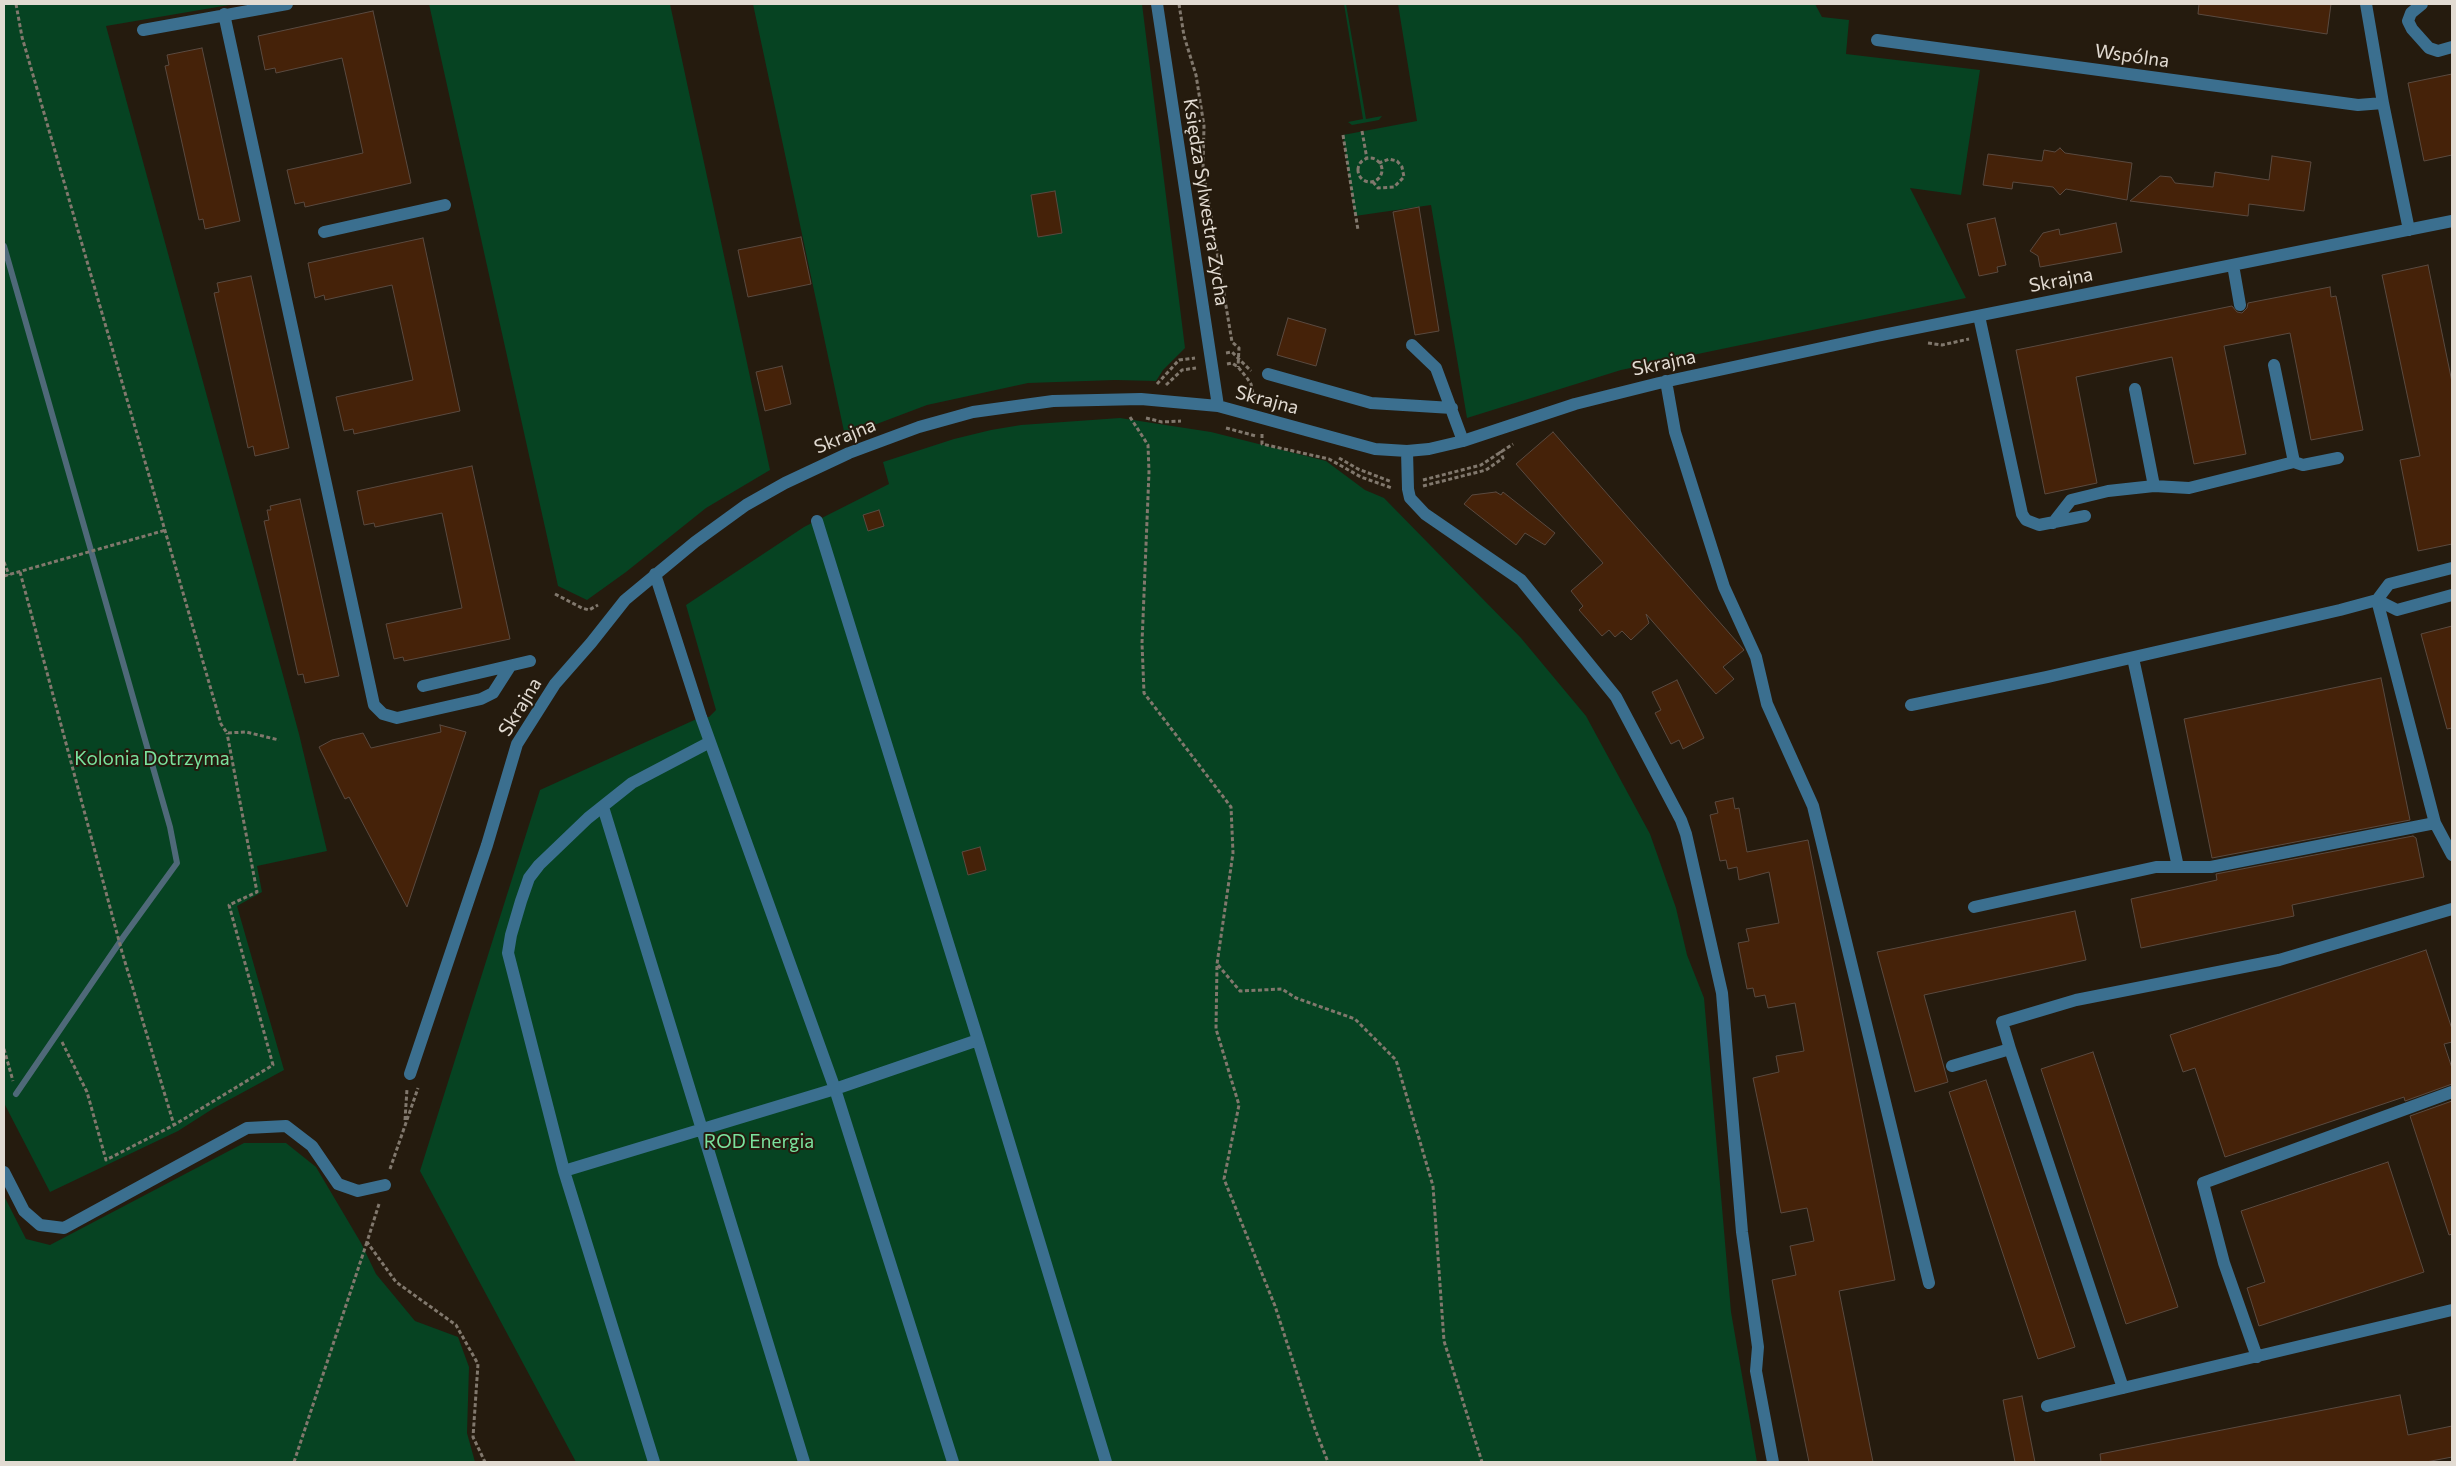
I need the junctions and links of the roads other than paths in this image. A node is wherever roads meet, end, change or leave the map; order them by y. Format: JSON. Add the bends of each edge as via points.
{"nodes":[{"id":1,"x":288,"y":4,"type":"edge"},
{"id":2,"x":1157,"y":4,"type":"edge"},
{"id":3,"x":2366,"y":4,"type":"edge"},
{"id":4,"x":2422,"y":4,"type":"edge"},
{"id":5,"x":224,"y":14,"type":"junction"},
{"id":6,"x":143,"y":30,"type":"dead end"},
{"id":7,"x":1877,"y":40,"type":"dead end"},
{"id":8,"x":2452,"y":47,"type":"edge"},
{"id":9,"x":2383,"y":103,"type":"junction"},
{"id":10,"x":445,"y":205,"type":"dead end"},
{"id":11,"x":2452,"y":225,"type":"edge"},
{"id":12,"x":2409,"y":230,"type":"junction"},
{"id":13,"x":324,"y":232,"type":"dead end"},
{"id":14,"x":2233,"y":265,"type":"junction"},
{"id":15,"x":2240,"y":305,"type":"dead end"},
{"id":16,"x":1979,"y":316,"type":"junction"},
{"id":17,"x":1412,"y":345,"type":"dead end"},
{"id":18,"x":2274,"y":366,"type":"dead end"},
{"id":19,"x":1268,"y":374,"type":"dead end"},
{"id":20,"x":1666,"y":382,"type":"junction"},
{"id":21,"x":2135,"y":389,"type":"dead end"},
{"id":22,"x":1218,"y":406,"type":"junction"},
{"id":23,"x":1452,"y":408,"type":"junction"},
{"id":24,"x":1463,"y":441,"type":"junction"},
{"id":25,"x":1407,"y":452,"type":"junction"},
{"id":26,"x":2338,"y":458,"type":"dead end"},
{"id":27,"x":2294,"y":462,"type":"junction"},
{"id":28,"x":2154,"y":486,"type":"junction"},
{"id":29,"x":2085,"y":516,"type":"dead end"},
{"id":30,"x":817,"y":521,"type":"dead end"},
{"id":31,"x":2053,"y":523,"type":"junction"},
{"id":32,"x":2452,"y":568,"type":"edge"},
{"id":33,"x":655,"y":574,"type":"junction"},
{"id":34,"x":2452,"y":595,"type":"edge"},
{"id":35,"x":2377,"y":600,"type":"junction"},
{"id":36,"x":2132,"y":658,"type":"junction"},
{"id":37,"x":530,"y":661,"type":"dead end"},
{"id":38,"x":509,"y":668,"type":"junction"},
{"id":39,"x":422,"y":686,"type":"dead end"},
{"id":40,"x":1911,"y":705,"type":"dead end"},
{"id":41,"x":710,"y":742,"type":"junction"},
{"id":42,"x":602,"y":807,"type":"junction"},
{"id":43,"x":2435,"y":823,"type":"junction"},
{"id":44,"x":2452,"y":855,"type":"edge"},
{"id":45,"x":2178,"y":867,"type":"junction"},
{"id":46,"x":1974,"y":906,"type":"dead end"},
{"id":47,"x":2452,"y":909,"type":"edge"},
{"id":48,"x":978,"y":1040,"type":"junction"},
{"id":49,"x":2010,"y":1049,"type":"junction"},
{"id":50,"x":1952,"y":1066,"type":"dead end"},
{"id":51,"x":410,"y":1074,"type":"road end"},
{"id":52,"x":835,"y":1090,"type":"junction"},
{"id":53,"x":2452,"y":1092,"type":"edge"},
{"id":54,"x":701,"y":1129,"type":"junction"},
{"id":55,"x":564,"y":1171,"type":"junction"},
{"id":56,"x":4,"y":1172,"type":"edge"},
{"id":57,"x":385,"y":1185,"type":"road end"},
{"id":58,"x":1929,"y":1283,"type":"dead end"},
{"id":59,"x":2452,"y":1310,"type":"edge"},
{"id":60,"x":2257,"y":1357,"type":"junction"},
{"id":61,"x":2123,"y":1388,"type":"junction"},
{"id":62,"x":2047,"y":1406,"type":"dead end"},
{"id":63,"x":654,"y":1462,"type":"edge"},
{"id":64,"x":804,"y":1462,"type":"edge"},
{"id":65,"x":953,"y":1462,"type":"edge"},
{"id":66,"x":1106,"y":1462,"type":"edge"},
{"id":67,"x":1773,"y":1462,"type":"edge"}],
"edges":[{"from":1,"to":5,"type":"street"},
{"from":2,"to":22,"type":"street","name":"Księdza Sylwestra Zycha"},
{"from":3,"to":9,"type":"street"},
{"from":4,"to":8,"type":"street","via":[[2410,13],[2408,21],[2412,29],[2429,48],[2438,51]]},
{"from":5,"to":6,"type":"street"},
{"from":5,"to":38,"type":"street","via":[[374,705],[383,714],[397,718],[480,699],[493,693]]},
{"from":7,"to":9,"type":"street","name":"Wspólna","via":[[2358,105]]},
{"from":9,"to":12,"type":"street"},
{"from":10,"to":13,"type":"street"},
{"from":11,"to":12,"type":"street","name":"Skrajna"},
{"from":12,"to":14,"type":"street","name":"Skrajna"},
{"from":14,"to":15,"type":"street"},
{"from":14,"to":16,"type":"street","name":"Skrajna"},
{"from":16,"to":20,"type":"street","name":"Skrajna"},
{"from":16,"to":31,"type":"street","via":[[2022,514],[2026,520],[2039,525]]},
{"from":17,"to":23,"type":"street","via":[[1436,368]]},
{"from":18,"to":27,"type":"street"},
{"from":19,"to":23,"type":"street","via":[[1371,403]]},
{"from":20,"to":24,"type":"street","name":"Skrajna","via":[[1575,404]]},
{"from":20,"to":58,"type":"street","via":[[1675,432],[1724,587],[1756,658],[1767,704],[1813,806]]},
{"from":21,"to":28,"type":"street"},
{"from":22,"to":25,"type":"street","name":"Skrajna","via":[[1375,449]]},
{"from":22,"to":33,"type":"street","name":"Skrajna","via":[[1141,398],[1053,401],[973,412],[919,427],[849,452],[785,483],[724,520]]},
{"from":23,"to":24,"type":"street"},
{"from":24,"to":25,"type":"street","name":"Skrajna"},
{"from":25,"to":67,"type":"street","via":[[1410,498],[1425,514],[1522,580],[1616,697],[1681,820],[1722,993],[1742,1232],[1758,1347],[1756,1371]]},
{"from":26,"to":27,"type":"street","via":[[2303,465]]},
{"from":27,"to":28,"type":"street","via":[[2189,488]]},
{"from":28,"to":31,"type":"street","via":[[2108,491],[2071,500]]},
{"from":29,"to":31,"type":"street"},
{"from":30,"to":48,"type":"street"},
{"from":32,"to":35,"type":"street","via":[[2389,584]]},
{"from":33,"to":41,"type":"street"},
{"from":33,"to":51,"type":"street","name":"Skrajna","via":[[625,600],[555,684],[517,744],[487,845]]},
{"from":34,"to":35,"type":"street","via":[[2397,610]]},
{"from":35,"to":36,"type":"street"},
{"from":35,"to":43,"type":"street"},
{"from":36,"to":40,"type":"street"},
{"from":36,"to":45,"type":"street"},
{"from":37,"to":38,"type":"street"},
{"from":38,"to":39,"type":"street"},
{"from":41,"to":42,"type":"street","via":[[632,783]]},
{"from":41,"to":52,"type":"street"},
{"from":42,"to":54,"type":"street"},
{"from":42,"to":55,"type":"street","via":[[529,878],[508,953]]},
{"from":43,"to":44,"type":"street"},
{"from":43,"to":45,"type":"street","via":[[2210,868]]},
{"from":45,"to":46,"type":"street","via":[[2156,867]]},
{"from":47,"to":49,"type":"street","via":[[2279,960],[2076,1000],[2002,1022]]},
{"from":48,"to":52,"type":"street"},
{"from":48,"to":66,"type":"street"},
{"from":49,"to":50,"type":"street"},
{"from":49,"to":61,"type":"street"},
{"from":52,"to":54,"type":"street"},
{"from":52,"to":65,"type":"street"},
{"from":53,"to":60,"type":"street","via":[[2203,1183],[2224,1263]]},
{"from":54,"to":55,"type":"street"},
{"from":54,"to":64,"type":"street"},
{"from":55,"to":63,"type":"street"},
{"from":56,"to":57,"type":"street","via":[[24,1211],[40,1225],[64,1228],[247,1128],[286,1126],[312,1146],[338,1184],[358,1191]]},
{"from":59,"to":60,"type":"street"},
{"from":60,"to":61,"type":"street"},
{"from":61,"to":62,"type":"street"}]}
